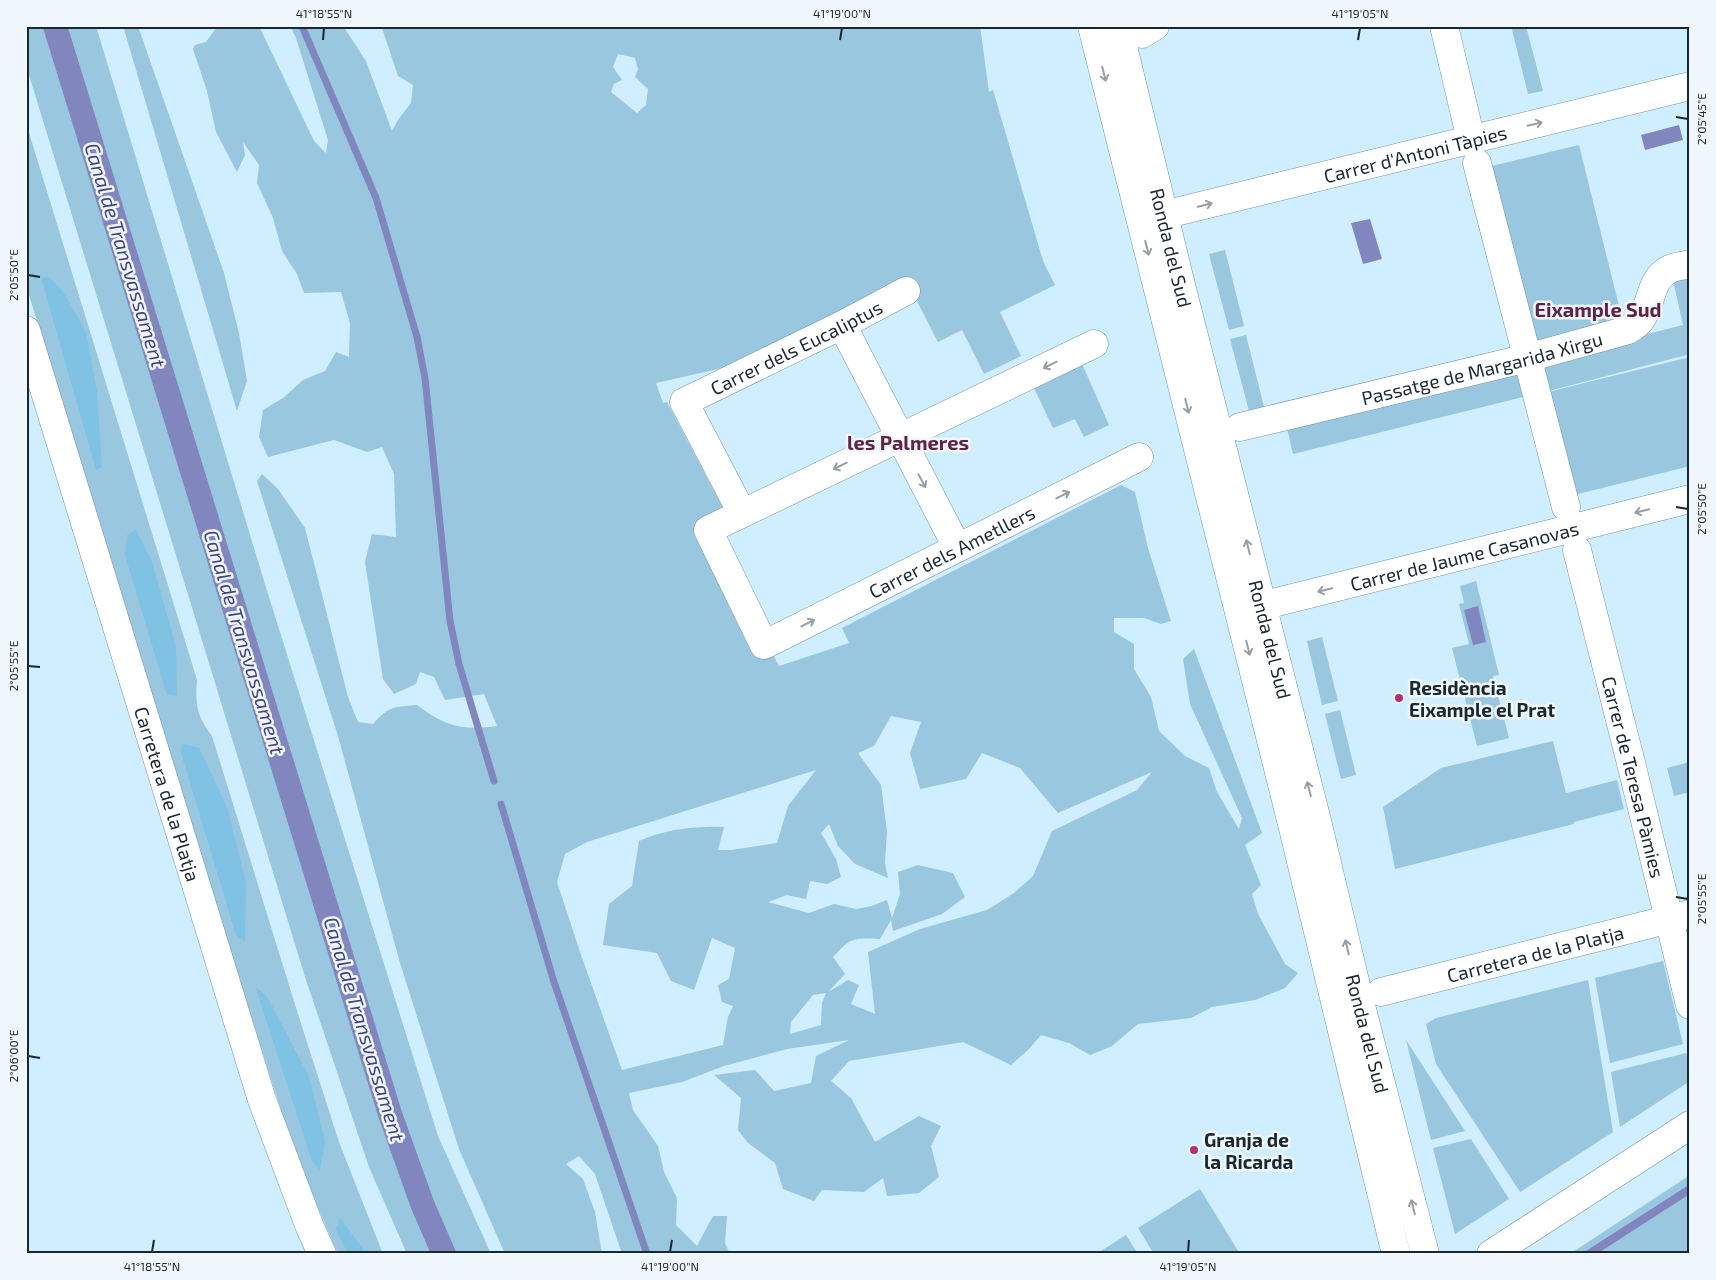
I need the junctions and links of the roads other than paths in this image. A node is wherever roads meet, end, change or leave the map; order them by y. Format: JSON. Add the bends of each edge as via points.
{"nodes":[{"id":1,"x":1092,"y":26,"type":"edge"},
{"id":2,"x":1444,"y":26,"type":"edge"},
{"id":3,"x":1138,"y":29,"type":"edge"},
{"id":4,"x":1690,"y":86,"type":"edge"},
{"id":5,"x":1468,"y":127,"type":"dead end"},
{"id":6,"x":1477,"y":163,"type":"dead end"},
{"id":7,"x":1153,"y":218,"type":"junction"},
{"id":8,"x":1690,"y":264,"type":"edge"},
{"id":9,"x":906,"y":291,"type":"dead end"},
{"id":10,"x":842,"y":325,"type":"junction"},
{"id":11,"x":26,"y":330,"type":"edge"},
{"id":12,"x":1094,"y":344,"type":"dead end"},
{"id":13,"x":1527,"y":358,"type":"junction"},
{"id":14,"x":1240,"y":427,"type":"dead end"},
{"id":15,"x":899,"y":438,"type":"junction"},
{"id":16,"x":1138,"y":457,"type":"dead end"},
{"id":17,"x":1690,"y":499,"type":"edge"},
{"id":18,"x":1566,"y":507,"type":"dead end"},
{"id":19,"x":742,"y":513,"type":"junction"},
{"id":20,"x":957,"y":547,"type":"junction"},
{"id":21,"x":1577,"y":550,"type":"dead end"},
{"id":22,"x":1251,"y":609,"type":"junction"},
{"id":23,"x":1679,"y":917,"type":"edge"},
{"id":24,"x":1381,"y":992,"type":"dead end"},
{"id":25,"x":1690,"y":1005,"type":"edge"},
{"id":26,"x":1690,"y":1125,"type":"edge"},
{"id":27,"x":322,"y":1254,"type":"edge"},
{"id":28,"x":1396,"y":1254,"type":"edge"},
{"id":29,"x":1425,"y":1254,"type":"edge"},
{"id":30,"x":1491,"y":1254,"type":"edge"}],
"edges":[{"from":1,"to":7,"type":"street","name":"Ronda del Sud","one_way":true},
{"from":2,"to":5,"type":"street"},
{"from":3,"to":7,"type":"street","name":"Ronda del Sud"},
{"from":7,"to":4,"type":"street","name":"Carrer d'Antoni Tàpies","one_way":true},
{"from":6,"to":13,"type":"street"},
{"from":7,"to":22,"type":"street","name":"Ronda del Sud"},
{"from":8,"to":13,"type":"street","name":"Passatge de Margarida Xirgu","via":[[1670,269],[1661,276],[1653,286],[1645,312],[1628,330]]},
{"from":9,"to":10,"type":"street","name":"Carrer dels Eucaliptus"},
{"from":10,"to":15,"type":"street"},
{"from":10,"to":19,"type":"street","name":"Carrer dels Eucaliptus","via":[[684,402]]},
{"from":11,"to":27,"type":"street","name":"Carretera de la Platja","via":[[262,1100]]},
{"from":12,"to":15,"type":"street","one_way":true},
{"from":13,"to":14,"type":"street","name":"Passatge de Margarida Xirgu"},
{"from":13,"to":18,"type":"street"},
{"from":15,"to":19,"type":"street","one_way":true},
{"from":15,"to":20,"type":"street","one_way":true},
{"from":20,"to":16,"type":"street","name":"Carrer dels Ametllers","one_way":true},
{"from":17,"to":22,"type":"street","name":"Carrer de Jaume Casanovas","one_way":true},
{"from":19,"to":20,"type":"street","name":"Carrer dels Ametllers","one_way":true,"via":[[708,530],[764,645]]},
{"from":21,"to":23,"type":"street","name":"Carrer de Teresa Pàmies"},
{"from":22,"to":28,"type":"street","name":"Ronda del Sud","one_way":true,"via":[[1335,996]]},
{"from":29,"to":22,"type":"street","name":"Ronda del Sud","one_way":true,"via":[[1315,812]]},
{"from":23,"to":24,"type":"street","name":"Carretera de la Platja"},
{"from":23,"to":25,"type":"street","name":"Carrer de Teresa Pàmies"},
{"from":26,"to":30,"type":"street"}]}
